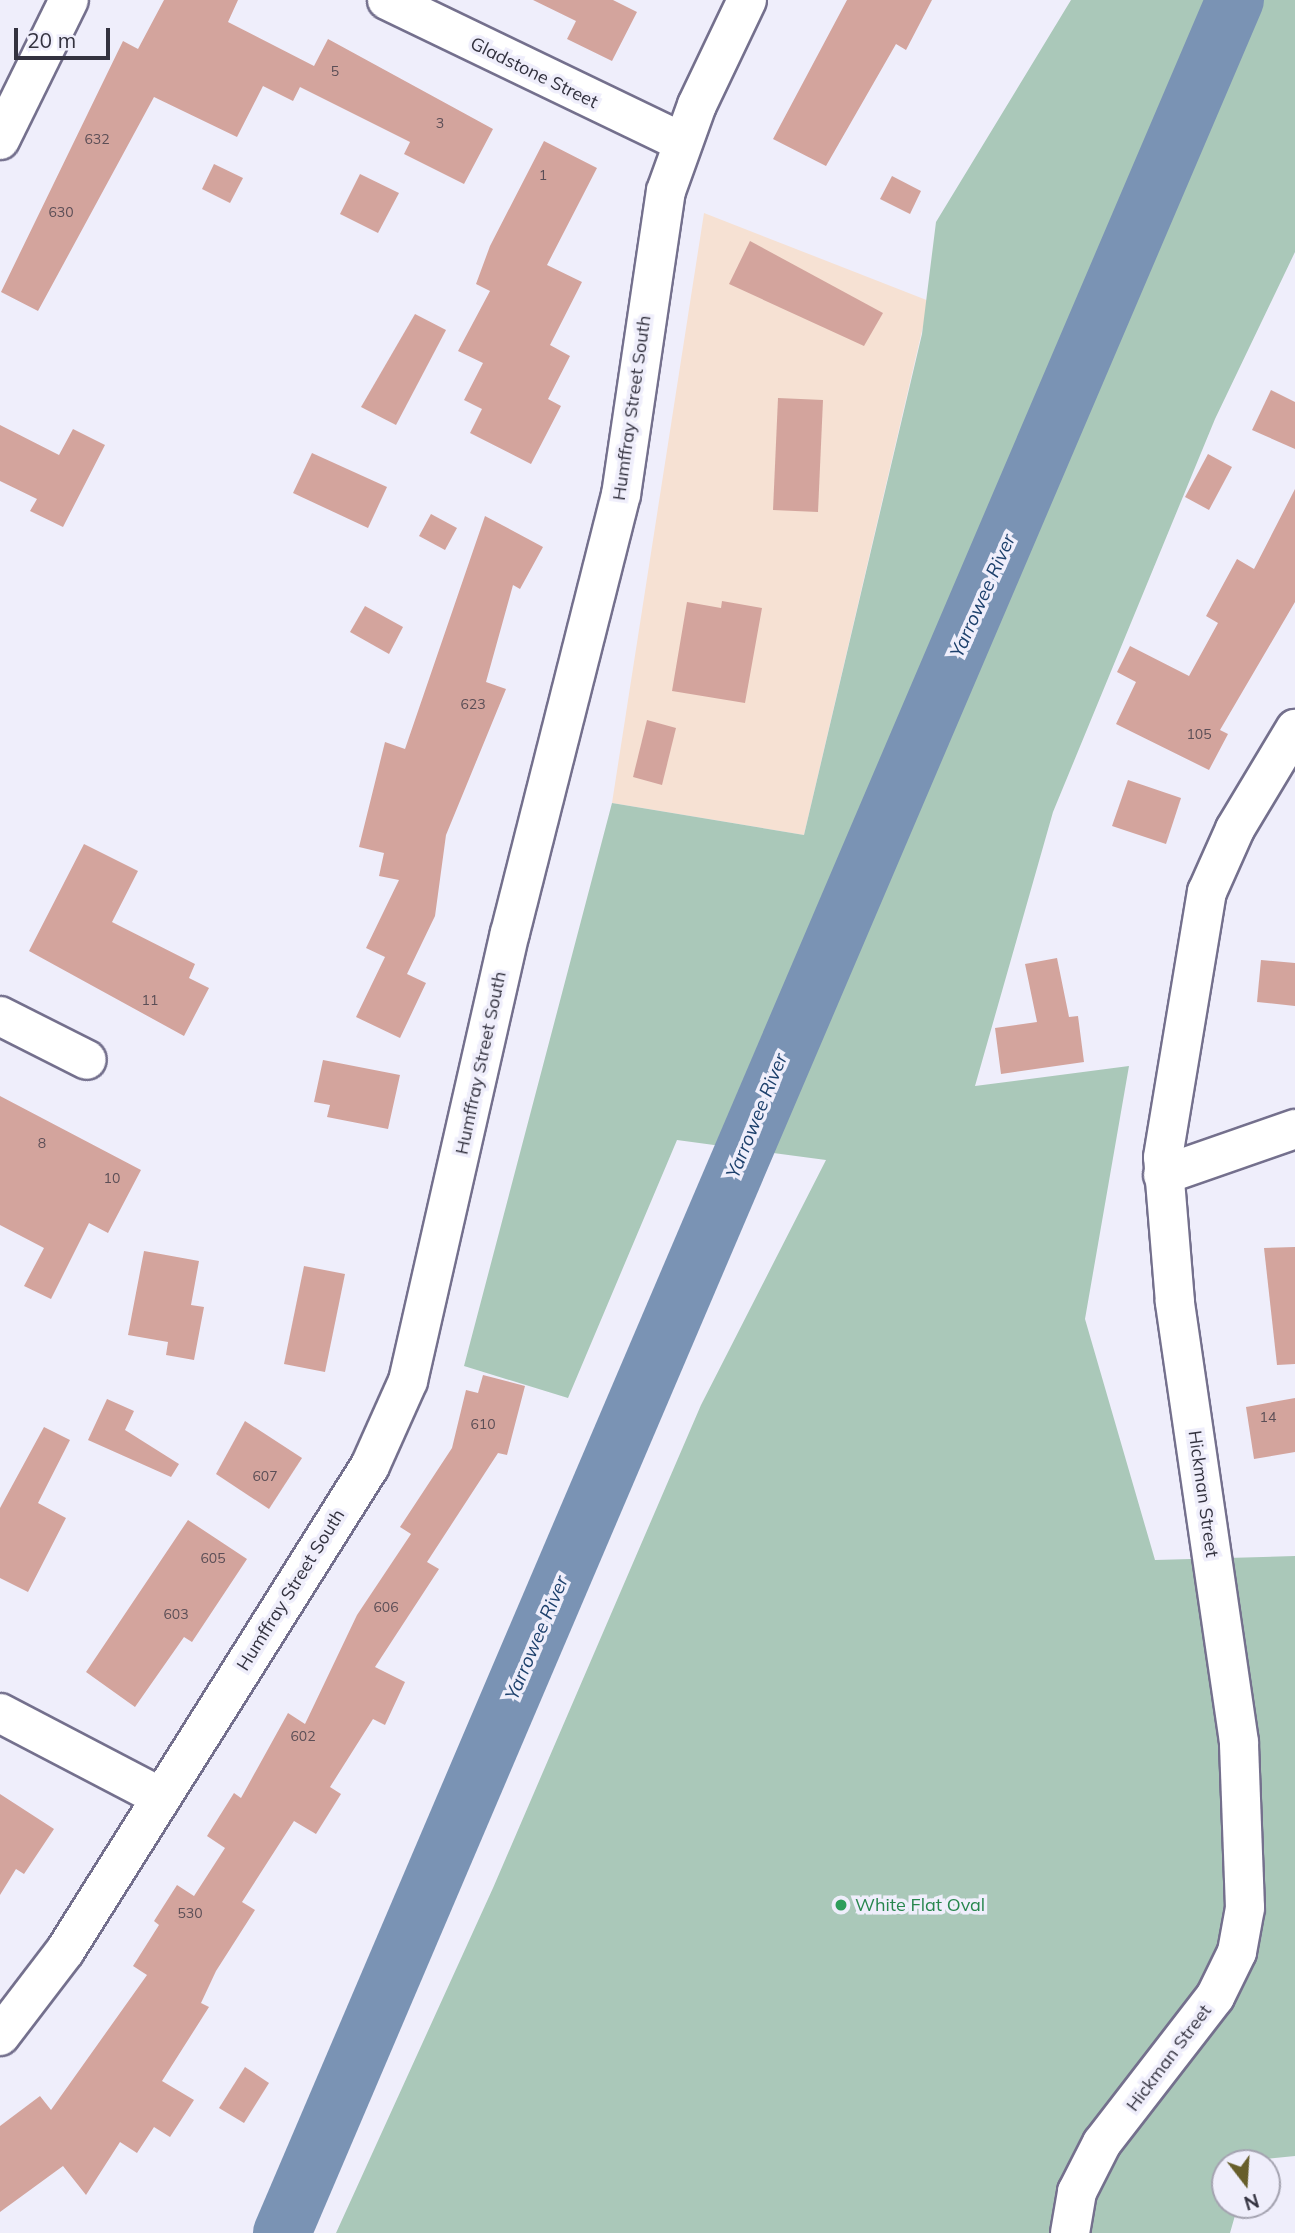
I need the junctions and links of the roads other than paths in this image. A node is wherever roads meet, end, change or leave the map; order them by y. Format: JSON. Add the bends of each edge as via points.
{"nodes":[{"id":1,"x":69,"y":0,"type":"edge"},
{"id":2,"x":387,"y":0,"type":"edge"},
{"id":3,"x":747,"y":0,"type":"edge"},
{"id":4,"x":0,"y":140,"type":"edge"},
{"id":5,"x":682,"y":142,"type":"junction"},
{"id":6,"x":1295,"y":729,"type":"edge"},
{"id":7,"x":0,"y":1016,"type":"edge"},
{"id":8,"x":87,"y":1060,"type":"dead end"},
{"id":9,"x":1295,"y":1129,"type":"edge"},
{"id":10,"x":1163,"y":1175,"type":"junction"},
{"id":11,"x":0,"y":1713,"type":"edge"},
{"id":12,"x":161,"y":1797,"type":"junction"},
{"id":13,"x":0,"y":2036,"type":"edge"},
{"id":14,"x":1070,"y":2233,"type":"edge"}],
"edges":[{"from":1,"to":4,"type":"street"},
{"from":2,"to":5,"type":"street","name":"Gladstone Street"},
{"from":3,"to":5,"type":"street","name":"Humffray Street South"},
{"from":5,"to":12,"type":"street","name":"Humffray Street South","via":[[652,262],[621,495],[510,933],[413,1368],[370,1466]]},
{"from":6,"to":10,"type":"street","name":"Hickman Street","via":[[1235,829],[1207,892]]},
{"from":7,"to":8,"type":"street"},
{"from":9,"to":10,"type":"street"},
{"from":10,"to":14,"type":"street","name":"Hickman Street","via":[[1240,1742],[1245,1908],[1237,1952],[1215,1997],[1102,2143],[1077,2192]]},
{"from":11,"to":12,"type":"street"},
{"from":12,"to":13,"type":"street","name":"Humffray Street South","via":[[51,1972]]}]}
